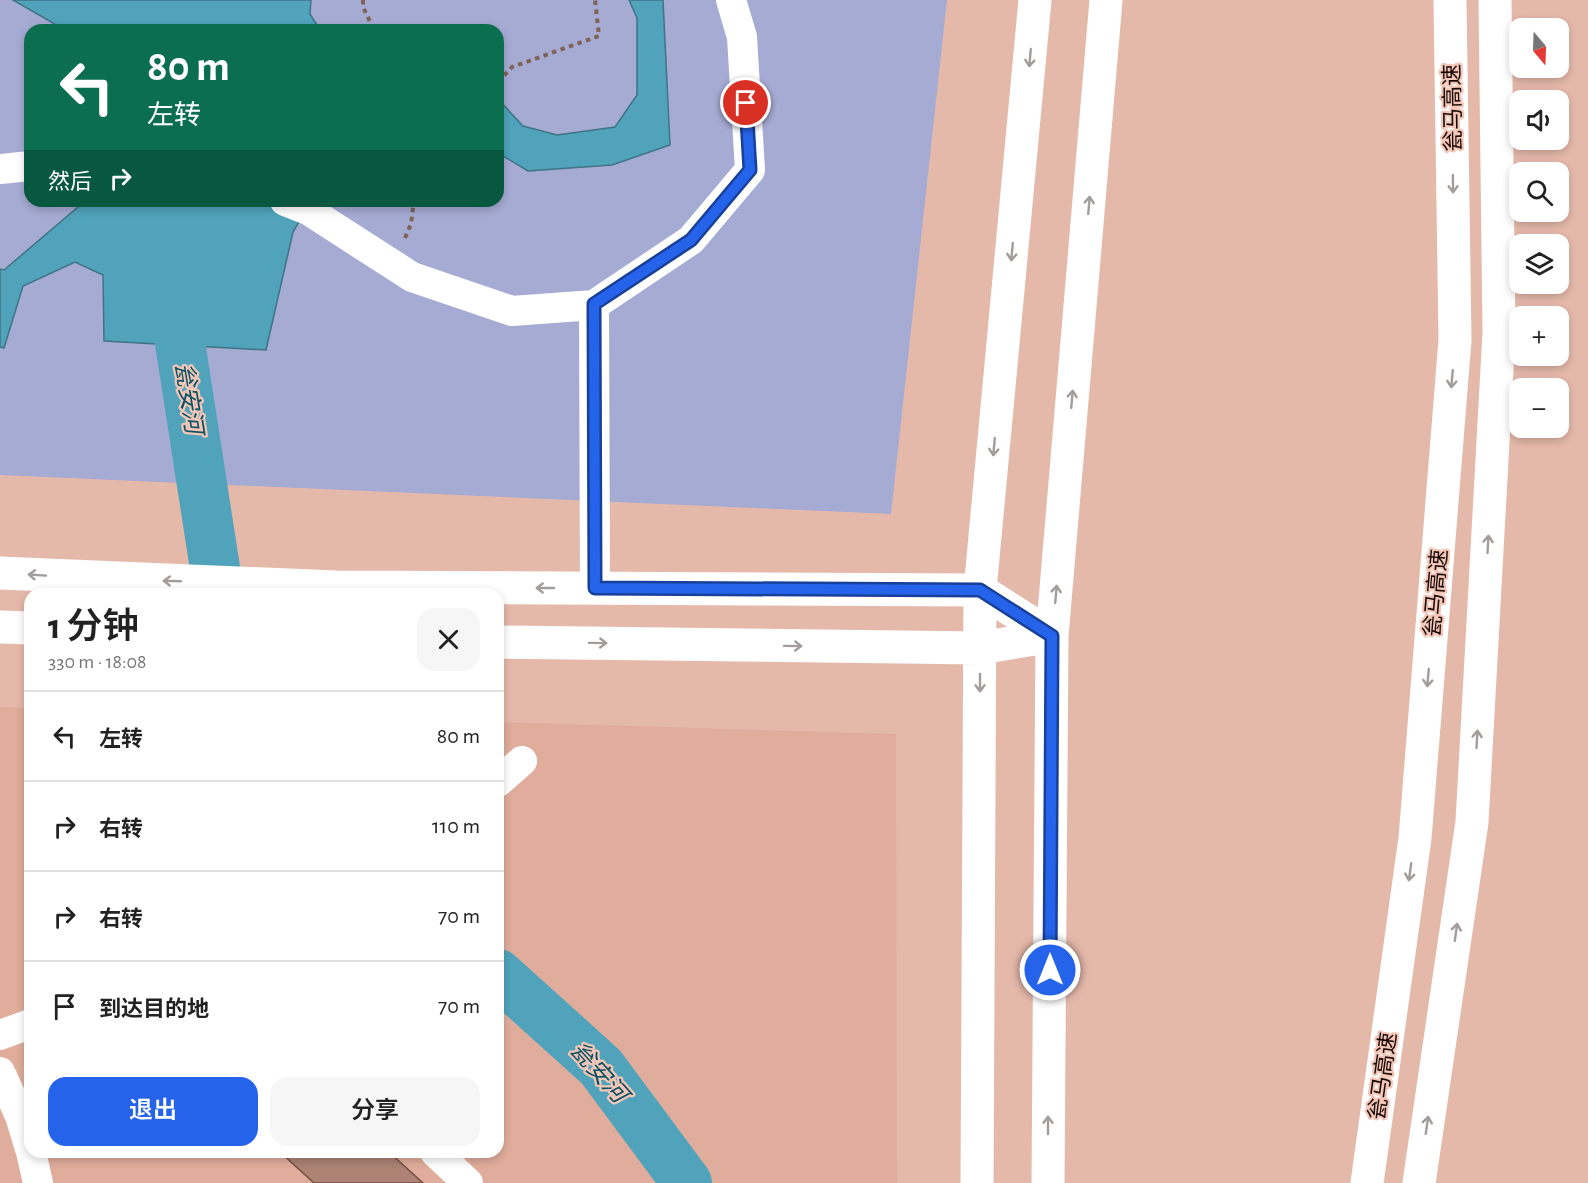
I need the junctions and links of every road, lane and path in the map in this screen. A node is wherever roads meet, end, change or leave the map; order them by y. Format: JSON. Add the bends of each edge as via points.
{"nodes":[{"id":1,"x":363,"y":0,"type":"edge"},
{"id":2,"x":595,"y":0,"type":"edge"},
{"id":3,"x":731,"y":0,"type":"edge"},
{"id":4,"x":1035,"y":0,"type":"edge"},
{"id":5,"x":1106,"y":0,"type":"edge"},
{"id":6,"x":1450,"y":0,"type":"edge"},
{"id":7,"x":1495,"y":0,"type":"edge"},
{"id":8,"x":371,"y":24,"type":"edge"},
{"id":9,"x":504,"y":76,"type":"edge"},
{"id":10,"x":24,"y":167,"type":"edge"},
{"id":11,"x":0,"y":169,"type":"edge"},
{"id":12,"x":298,"y":207,"type":"edge"},
{"id":13,"x":413,"y":207,"type":"edge"},
{"id":14,"x":394,"y":265,"type":"junction"},
{"id":15,"x":594,"y":304,"type":"junction"},
{"id":16,"x":0,"y":573,"type":"edge"},
{"id":17,"x":595,"y":588,"type":"junction"},
{"id":18,"x":980,"y":590,"type":"junction"},
{"id":19,"x":0,"y":627,"type":"edge"},
{"id":20,"x":24,"y":628,"type":"edge"},
{"id":21,"x":1052,"y":636,"type":"junction"},
{"id":22,"x":504,"y":642,"type":"edge"},
{"id":23,"x":980,"y":648,"type":"junction"},
{"id":24,"x":522,"y":761,"type":"dead end"},
{"id":25,"x":504,"y":777,"type":"edge"},
{"id":26,"x":24,"y":1026,"type":"edge"},
{"id":27,"x":0,"y":1035,"type":"edge"},
{"id":28,"x":0,"y":1072,"type":"edge"},
{"id":29,"x":24,"y":1128,"type":"edge"},
{"id":30,"x":33,"y":1158,"type":"edge"},
{"id":31,"x":441,"y":1158,"type":"edge"},
{"id":32,"x":38,"y":1183,"type":"edge"},
{"id":33,"x":468,"y":1183,"type":"edge"},
{"id":34,"x":977,"y":1183,"type":"edge"},
{"id":35,"x":1048,"y":1183,"type":"edge"},
{"id":36,"x":1367,"y":1183,"type":"edge"},
{"id":37,"x":1419,"y":1183,"type":"edge"}],
"edges":[{"from":1,"to":8,"type":"path"},
{"from":2,"to":9,"type":"path","via":[[599,36],[512,67]]},
{"from":3,"to":15,"type":"lane","via":[[742,36],[750,170],[691,240]]},
{"from":4,"to":18,"type":"main road","one_way":true},
{"from":21,"to":5,"type":"main road","one_way":true},
{"from":6,"to":36,"type":"main road","name":"瓮马高速","one_way":true,"via":[[1455,340],[1415,838]]},
{"from":37,"to":7,"type":"main road","name":"瓮马高速","one_way":true,"via":[[1472,822],[1499,333]]},
{"from":10,"to":11,"type":"lane"},
{"from":12,"to":14,"type":"lane"},
{"from":13,"to":14,"type":"path","via":[[411,224]]},
{"from":14,"to":15,"type":"lane","via":[[412,277],[512,311]]},
{"from":15,"to":17,"type":"lane"},
{"from":17,"to":16,"type":"main road","one_way":true,"via":[[336,587]]},
{"from":17,"to":18,"type":"main road"},
{"from":18,"to":21,"type":"main road"},
{"from":18,"to":23,"type":"main road"},
{"from":19,"to":20,"type":"main road"},
{"from":21,"to":23,"type":"main road"},
{"from":35,"to":21,"type":"main road","one_way":true},
{"from":22,"to":23,"type":"main road","one_way":true},
{"from":23,"to":34,"type":"main road","one_way":true},
{"from":24,"to":25,"type":"lane"},
{"from":26,"to":27,"type":"lane"},
{"from":28,"to":29,"type":"lane"},
{"from":30,"to":32,"type":"lane"},
{"from":31,"to":33,"type":"lane"}]}
